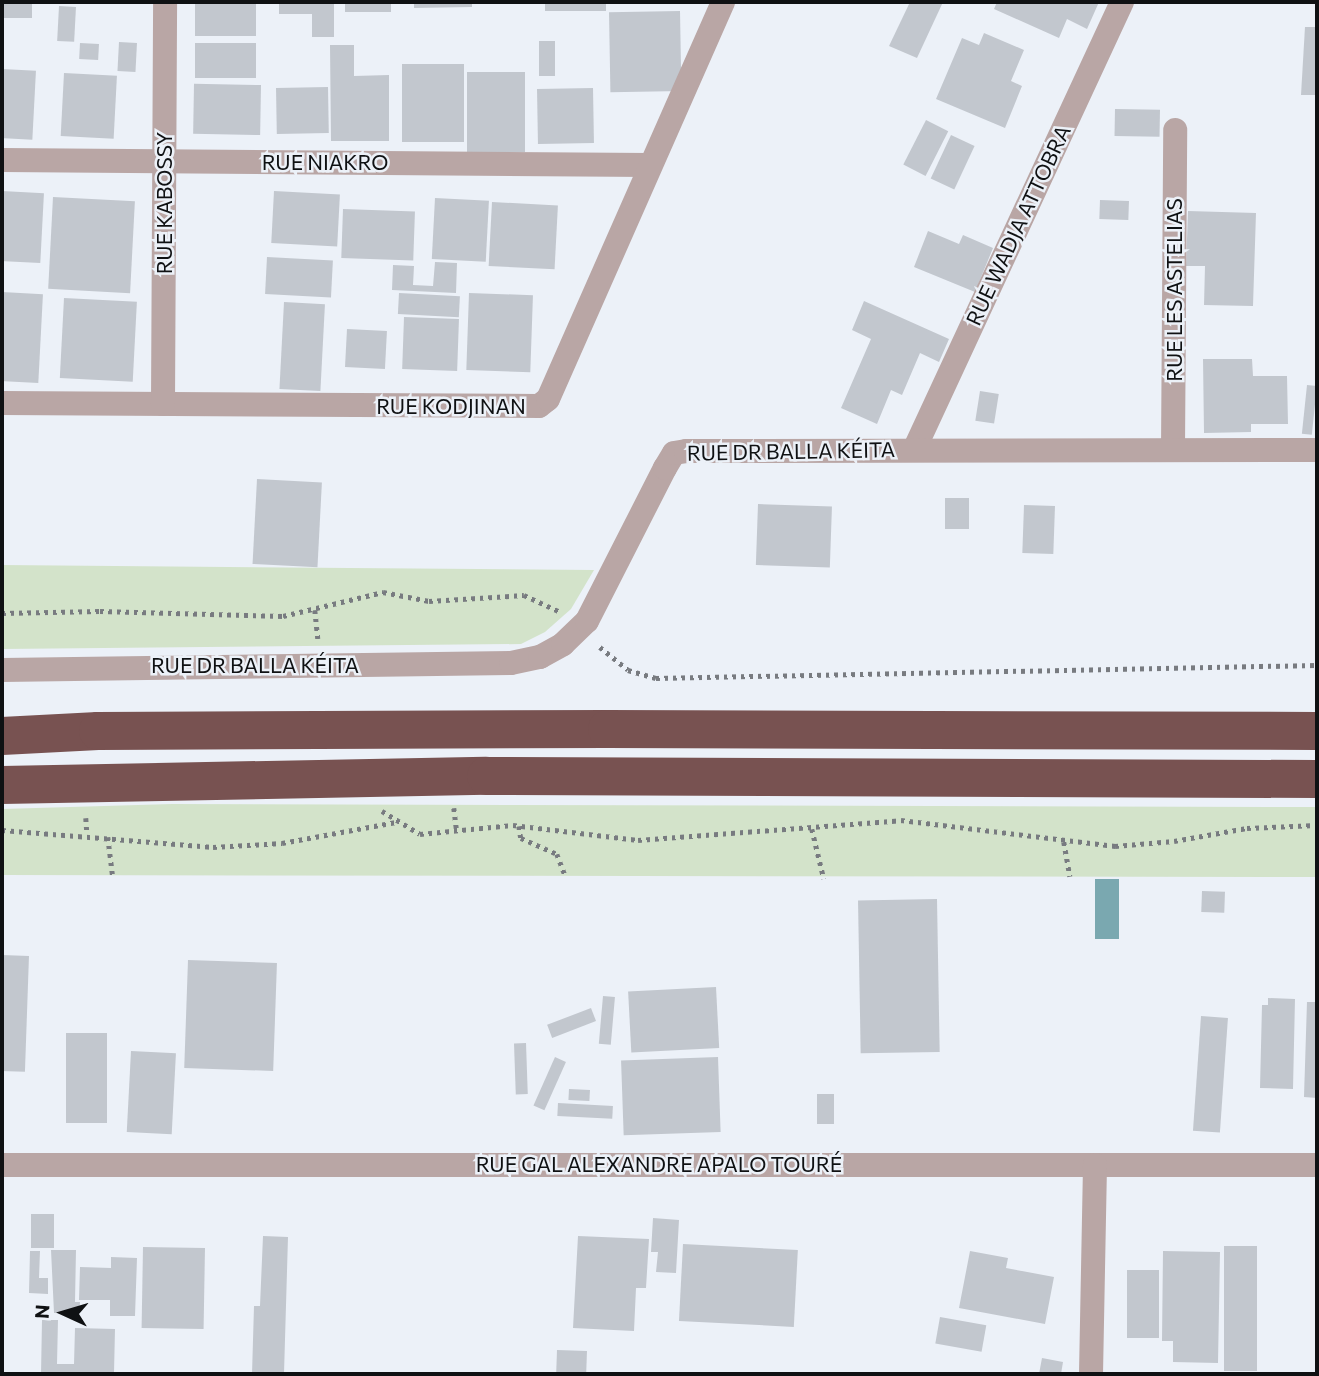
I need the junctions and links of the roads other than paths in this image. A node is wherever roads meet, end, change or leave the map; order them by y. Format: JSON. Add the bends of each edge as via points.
{"nodes":[{"id":1,"x":165,"y":2,"type":"edge"},
{"id":2,"x":723,"y":2,"type":"edge"},
{"id":3,"x":1122,"y":2,"type":"edge"},
{"id":4,"x":1175,"y":130,"type":"dead end"},
{"id":5,"x":2,"y":160,"type":"edge"},
{"id":6,"x":164,"y":160,"type":"junction"},
{"id":7,"x":649,"y":165,"type":"junction"},
{"id":8,"x":2,"y":403,"type":"edge"},
{"id":9,"x":163,"y":404,"type":"junction"},
{"id":10,"x":915,"y":448,"type":"junction"},
{"id":11,"x":1173,"y":449,"type":"junction"},
{"id":12,"x":1317,"y":450,"type":"edge"},
{"id":13,"x":2,"y":670,"type":"edge"},
{"id":14,"x":1317,"y":731,"type":"edge"},
{"id":15,"x":2,"y":736,"type":"edge"},
{"id":16,"x":1317,"y":779,"type":"edge"},
{"id":17,"x":2,"y":785,"type":"edge"},
{"id":18,"x":2,"y":1165,"type":"edge"},
{"id":19,"x":1095,"y":1165,"type":"junction"},
{"id":20,"x":1317,"y":1165,"type":"edge"},
{"id":21,"x":1091,"y":1374,"type":"edge"}],
"edges":[{"from":1,"to":6,"type":"street","name":"RUE KABOSSY"},
{"from":2,"to":7,"type":"street","name":"RUE KODJINAN"},
{"from":3,"to":10,"type":"street","name":"RUE WADJA ATTOBRA"},
{"from":4,"to":11,"type":"street","name":"RUE LES ASTELIAS"},
{"from":5,"to":6,"type":"street","name":"RUE NIAKRO"},
{"from":6,"to":7,"type":"street","name":"RUE NIAKRO"},
{"from":6,"to":9,"type":"street","name":"RUE KABOSSY"},
{"from":7,"to":9,"type":"street","name":"RUE KODJINAN","via":[[548,398],[539,406]]},
{"from":8,"to":9,"type":"street","name":"RUE KODJINAN"},
{"from":10,"to":11,"type":"street","name":"RUE DR BALLA KÉITA"},
{"from":10,"to":13,"type":"street","name":"RUE DR BALLA KÉITA","via":[[674,453],[579,630],[540,657],[511,663]]},
{"from":11,"to":12,"type":"street","name":"RUE DR BALLA KÉITA"},
{"from":14,"to":15,"type":"highway","via":[[607,729],[98,731]]},
{"from":16,"to":17,"type":"highway","via":[[485,776]]},
{"from":18,"to":19,"type":"street","name":"RUE GAL ALEXANDRE APALO TOURÉ"},
{"from":19,"to":20,"type":"street","name":"RUE GAL ALEXANDRE APALO TOURÉ"},
{"from":19,"to":21,"type":"street"}]}
